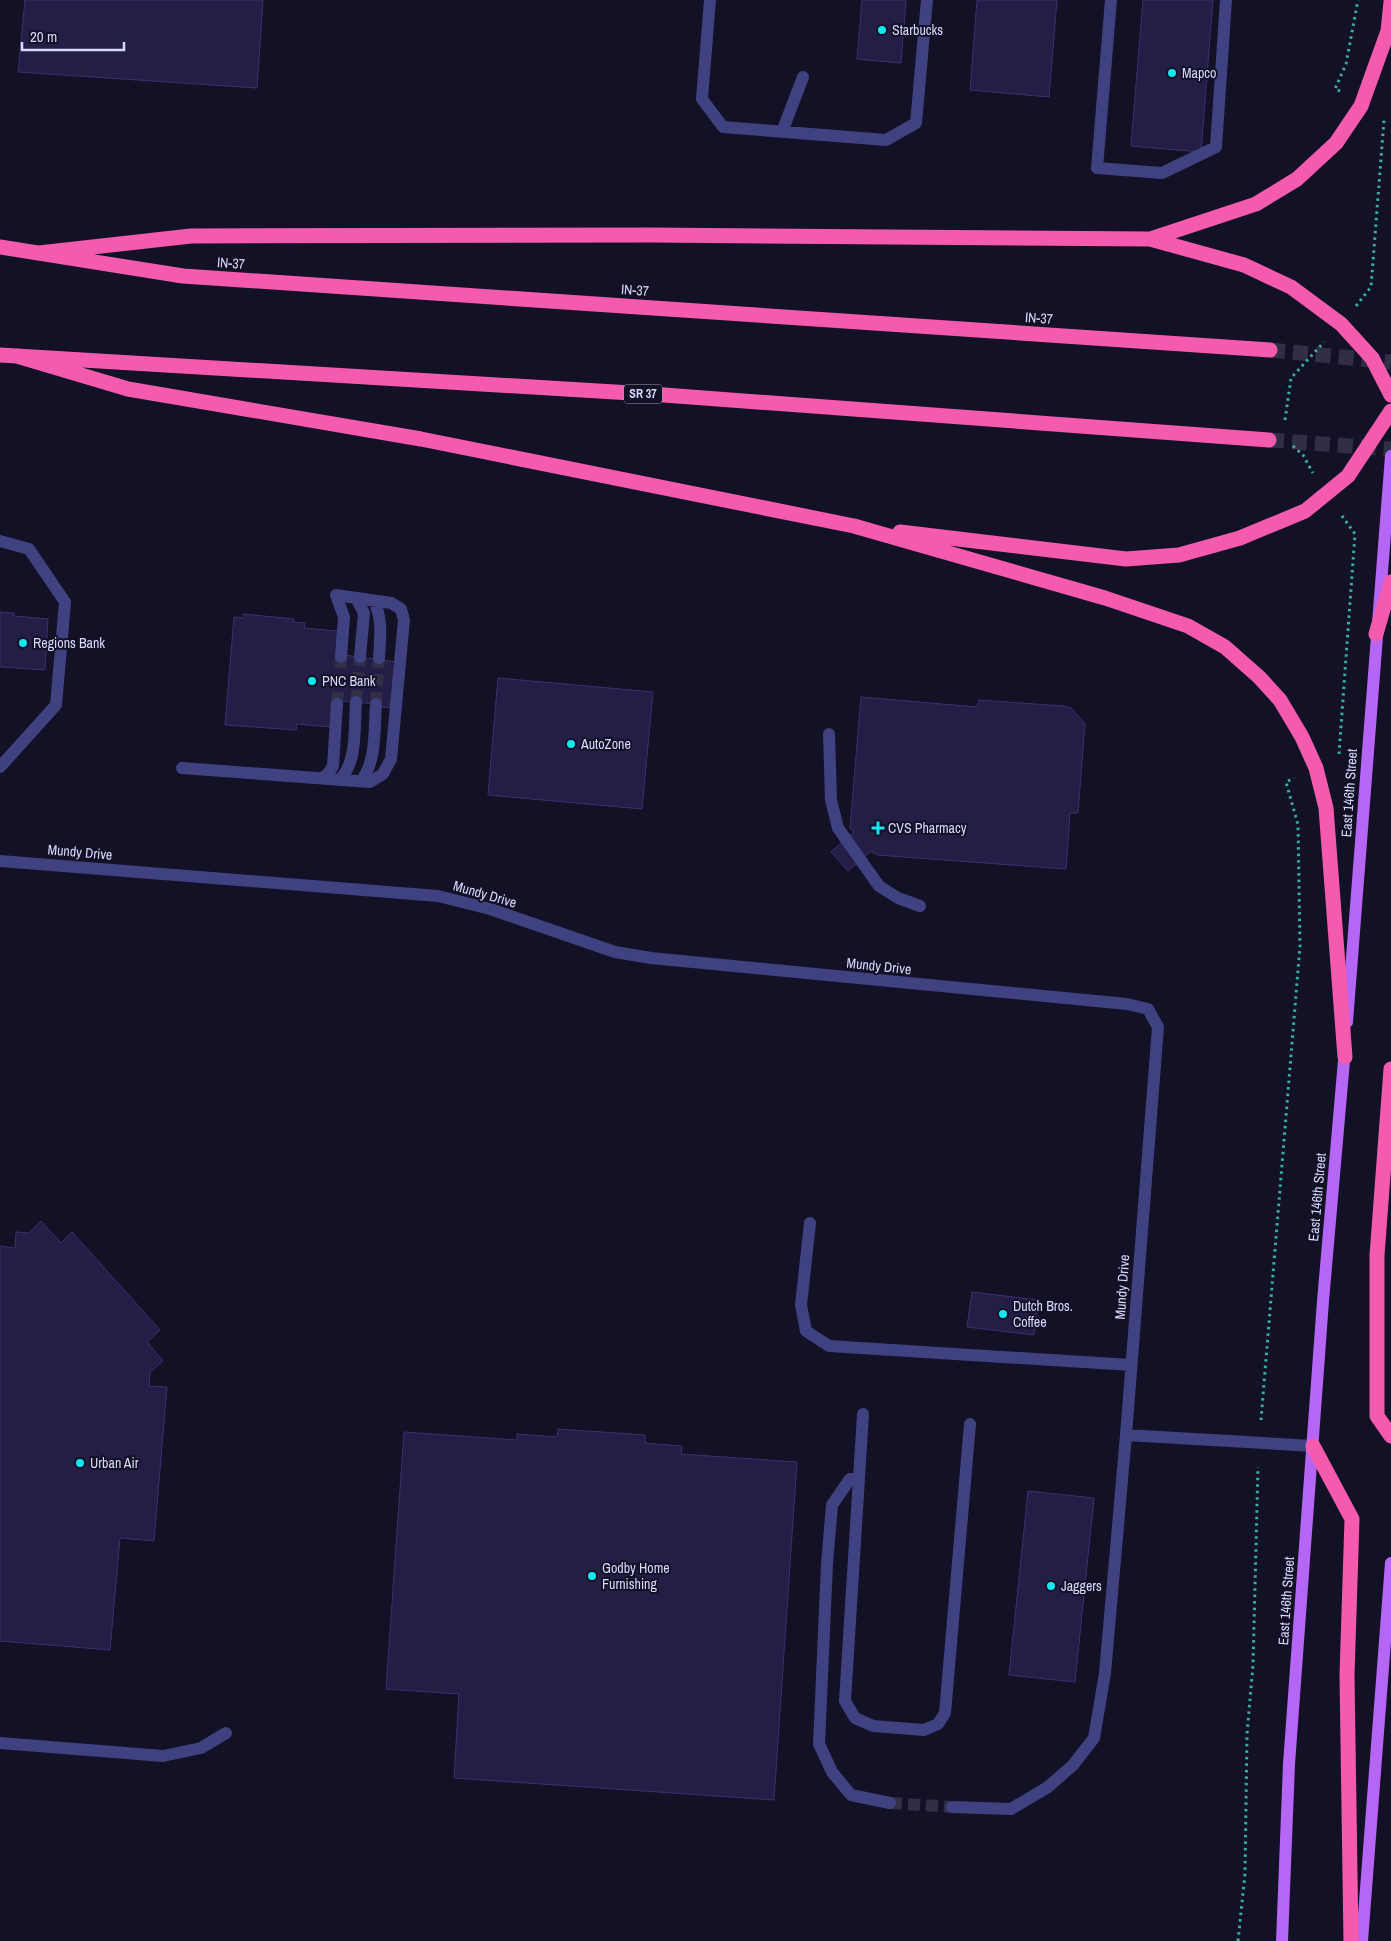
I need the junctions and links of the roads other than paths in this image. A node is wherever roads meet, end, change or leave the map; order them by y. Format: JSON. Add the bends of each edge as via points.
{"nodes":[{"id":1,"x":710,"y":0,"type":"edge"},
{"id":2,"x":927,"y":0,"type":"edge"},
{"id":3,"x":1111,"y":0,"type":"edge"},
{"id":4,"x":1226,"y":0,"type":"edge"},
{"id":5,"x":1391,"y":2,"type":"edge"},
{"id":6,"x":803,"y":77,"type":"dead end"},
{"id":7,"x":782,"y":132,"type":"junction"},
{"id":8,"x":1150,"y":239,"type":"junction"},
{"id":9,"x":0,"y":247,"type":"edge"},
{"id":10,"x":39,"y":253,"type":"junction"},
{"id":11,"x":1270,"y":350,"type":"tunnel mouth"},
{"id":12,"x":0,"y":355,"type":"edge"},
{"id":13,"x":17,"y":356,"type":"junction"},
{"id":14,"x":1391,"y":395,"type":"edge"},
{"id":15,"x":1391,"y":411,"type":"edge"},
{"id":16,"x":1269,"y":440,"type":"tunnel mouth"},
{"id":17,"x":1391,"y":456,"type":"edge"},
{"id":18,"x":854,"y":526,"type":"junction"},
{"id":19,"x":0,"y":541,"type":"edge"},
{"id":20,"x":1391,"y":582,"type":"edge"},
{"id":21,"x":356,"y":598,"type":"junction"},
{"id":22,"x":374,"y":601,"type":"junction"},
{"id":23,"x":1376,"y":634,"type":"junction"},
{"id":24,"x":341,"y":657,"type":"tunnel mouth"},
{"id":25,"x":360,"y":657,"type":"tunnel mouth"},
{"id":26,"x":379,"y":658,"type":"tunnel mouth"},
{"id":27,"x":356,"y":702,"type":"tunnel mouth"},
{"id":28,"x":337,"y":704,"type":"tunnel mouth"},
{"id":29,"x":376,"y":704,"type":"tunnel mouth"},
{"id":30,"x":828,"y":734,"type":"dead end"},
{"id":31,"x":0,"y":767,"type":"edge"},
{"id":32,"x":182,"y":768,"type":"dead end"},
{"id":33,"x":322,"y":778,"type":"junction"},
{"id":34,"x":339,"y":780,"type":"junction"},
{"id":35,"x":361,"y":781,"type":"junction"},
{"id":36,"x":0,"y":861,"type":"edge"},
{"id":37,"x":920,"y":906,"type":"dead end"},
{"id":38,"x":1345,"y":1057,"type":"junction"},
{"id":39,"x":1391,"y":1069,"type":"edge"},
{"id":40,"x":810,"y":1223,"type":"dead end"},
{"id":41,"x":1131,"y":1365,"type":"junction"},
{"id":42,"x":864,"y":1414,"type":"dead end"},
{"id":43,"x":970,"y":1424,"type":"dead end"},
{"id":44,"x":1126,"y":1435,"type":"junction"},
{"id":45,"x":1391,"y":1436,"type":"edge"},
{"id":46,"x":1313,"y":1446,"type":"junction"},
{"id":47,"x":859,"y":1478,"type":"junction"},
{"id":48,"x":1391,"y":1563,"type":"edge"},
{"id":49,"x":226,"y":1733,"type":"dead end"},
{"id":50,"x":0,"y":1744,"type":"edge"},
{"id":51,"x":890,"y":1802,"type":"tunnel mouth"},
{"id":52,"x":952,"y":1807,"type":"tunnel mouth"},
{"id":53,"x":1282,"y":1941,"type":"edge"},
{"id":54,"x":1351,"y":1941,"type":"edge"},
{"id":55,"x":1362,"y":1941,"type":"edge"}],
"edges":[{"from":1,"to":7,"type":"street","via":[[702,99],[723,127]]},
{"from":2,"to":7,"type":"street","via":[[916,123],[886,140]]},
{"from":3,"to":4,"type":"street","via":[[1097,168],[1162,173],[1216,147]]},
{"from":5,"to":8,"type":"highway","via":[[1388,31],[1361,106],[1336,143],[1297,179],[1256,204]]},
{"from":6,"to":7,"type":"street"},
{"from":8,"to":10,"type":"highway","via":[[192,236]]},
{"from":8,"to":14,"type":"highway","via":[[1244,265],[1291,287],[1341,324],[1372,358]]},
{"from":9,"to":10,"type":"highway","name":"IN-37"},
{"from":10,"to":11,"type":"highway","name":"IN-37","via":[[183,276]]},
{"from":12,"to":13,"type":"highway","number":"SR 37"},
{"from":13,"to":16,"type":"highway","number":"SR 37","via":[[674,396]]},
{"from":13,"to":18,"type":"highway","via":[[128,389],[422,439]]},
{"from":15,"to":18,"type":"highway","via":[[1348,476],[1305,511],[1240,538],[1179,554],[1126,559]]},
{"from":17,"to":23,"type":"main road","name":"East 146th Street"},
{"from":18,"to":38,"type":"highway","via":[[1105,598],[1188,626],[1224,646],[1260,677],[1280,700],[1302,737],[1316,768],[1326,808]]},
{"from":19,"to":31,"type":"street","via":[[28,549],[65,602],[56,705]]},
{"from":20,"to":23,"type":"highway"},
{"from":21,"to":22,"type":"street"},
{"from":21,"to":24,"type":"street","via":[[336,595],[344,617]]},
{"from":21,"to":25,"type":"street","via":[[364,613]]},
{"from":22,"to":26,"type":"street","via":[[381,627]]},
{"from":22,"to":35,"type":"street","via":[[391,603],[401,609],[404,620],[391,759],[376,780]]},
{"from":23,"to":38,"type":"main road","name":"East 146th Street"},
{"from":27,"to":34,"type":"street","via":[[351,762],[347,773]]},
{"from":28,"to":33,"type":"street","via":[[332,766]]},
{"from":29,"to":35,"type":"street","via":[[371,761]]},
{"from":30,"to":37,"type":"street","via":[[831,800],[838,828],[879,886]]},
{"from":32,"to":33,"type":"street"},
{"from":33,"to":34,"type":"street"},
{"from":34,"to":35,"type":"street"},
{"from":36,"to":41,"type":"street","name":"Mundy Drive","via":[[438,896],[490,909],[615,952],[650,958],[1127,1004],[1148,1009],[1158,1027]]},
{"from":38,"to":46,"type":"main road","name":"East 146th Street"},
{"from":39,"to":45,"type":"highway","via":[[1378,1255],[1377,1416]]},
{"from":40,"to":41,"type":"street","via":[[801,1306],[806,1331],[829,1346]]},
{"from":41,"to":44,"type":"street","name":"Mundy Drive"},
{"from":42,"to":47,"type":"street"},
{"from":43,"to":47,"type":"street","via":[[945,1713],[938,1724],[924,1730],[873,1726],[855,1718],[845,1701]]},
{"from":44,"to":46,"type":"street"},
{"from":44,"to":52,"type":"street","name":"Mundy Drive","via":[[1105,1673],[1094,1738],[1073,1765],[1048,1787],[1011,1809]]},
{"from":46,"to":53,"type":"main road","name":"East 146th Street","via":[[1288,1764]]},
{"from":46,"to":54,"type":"highway","via":[[1352,1519],[1347,1675]]},
{"from":47,"to":51,"type":"street","via":[[850,1479],[832,1505],[826,1564],[819,1744],[832,1772],[851,1795]]},
{"from":48,"to":55,"type":"main road"},
{"from":49,"to":50,"type":"street","via":[[201,1748],[163,1756]]}]}
